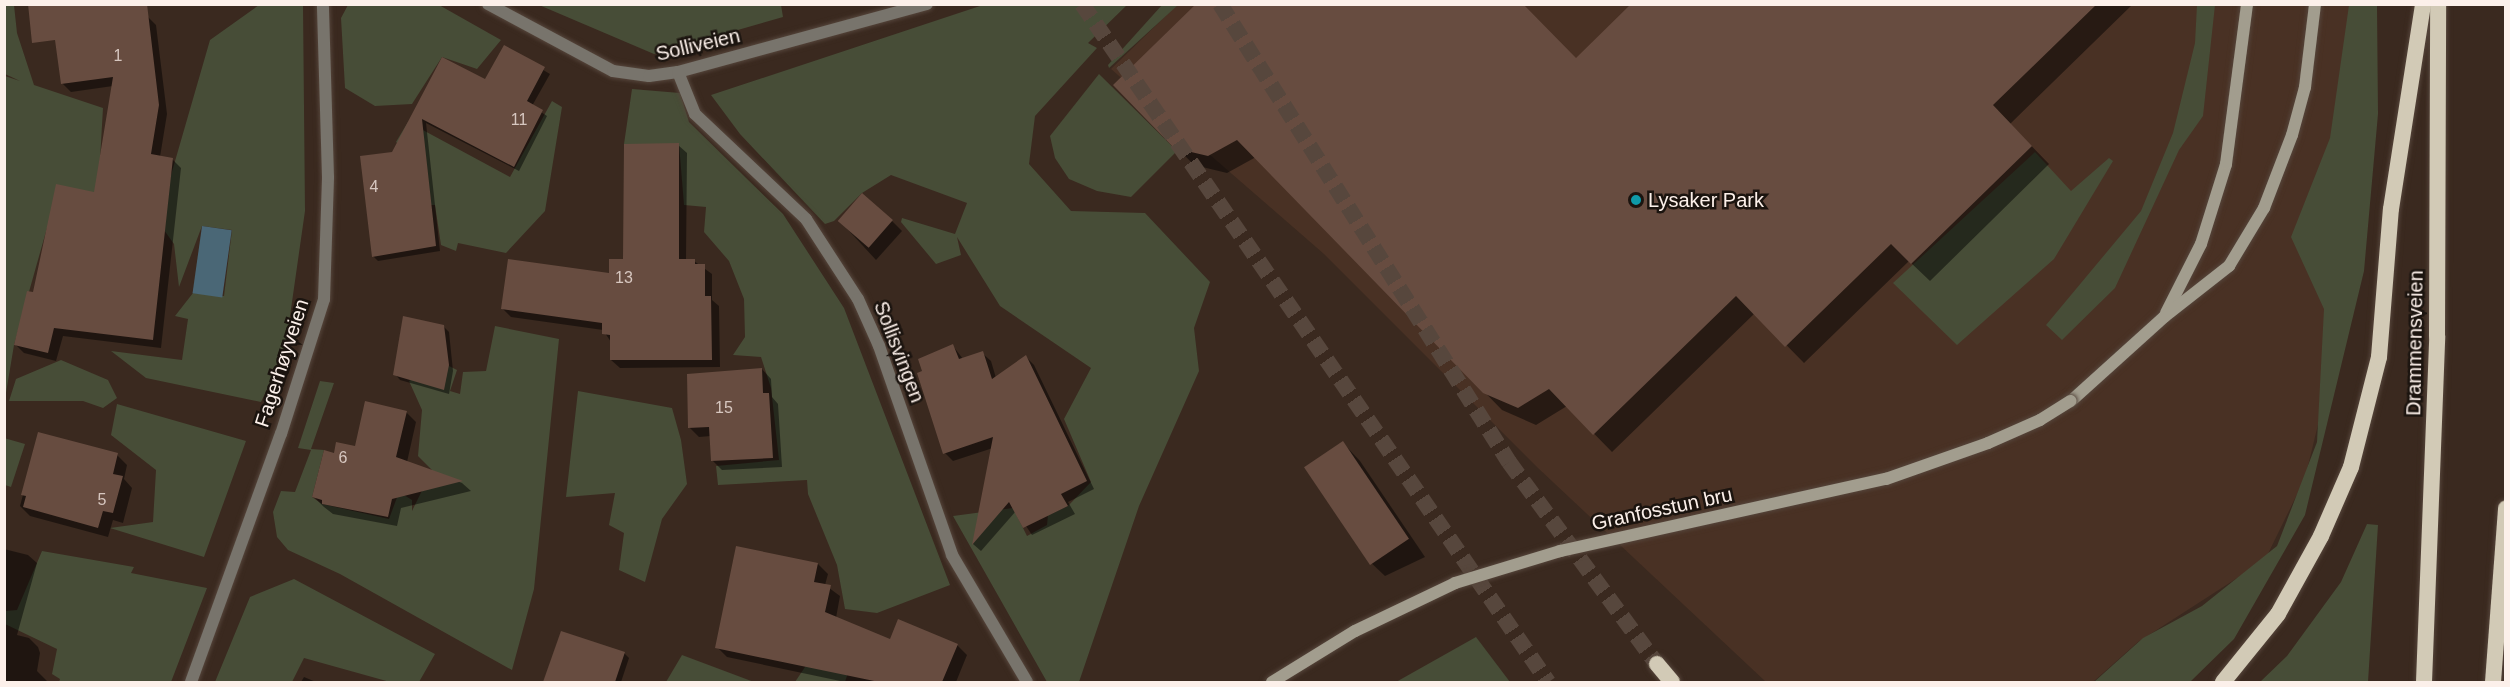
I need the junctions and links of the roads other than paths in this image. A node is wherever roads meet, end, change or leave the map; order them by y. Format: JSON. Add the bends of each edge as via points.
{"nodes":[{"id":1,"x":323,"y":4,"type":"edge"},
{"id":2,"x":488,"y":4,"type":"edge"},
{"id":3,"x":927,"y":4,"type":"edge"},
{"id":4,"x":2247,"y":4,"type":"edge"},
{"id":5,"x":2315,"y":4,"type":"edge"},
{"id":6,"x":2423,"y":4,"type":"edge"},
{"id":7,"x":2438,"y":4,"type":"edge"},
{"id":8,"x":678,"y":72,"type":"junction"},
{"id":9,"x":2164,"y":317,"type":"junction"},
{"id":10,"x":2505,"y":508,"type":"edge"},
{"id":11,"x":1657,"y":664,"type":"tunnel mouth"},
{"id":12,"x":190,"y":682,"type":"edge"},
{"id":13,"x":1027,"y":682,"type":"edge"},
{"id":14,"x":1272,"y":682,"type":"edge"},
{"id":15,"x":1672,"y":682,"type":"edge"},
{"id":16,"x":2223,"y":682,"type":"edge"},
{"id":17,"x":2424,"y":682,"type":"edge"},
{"id":18,"x":2493,"y":682,"type":"edge"}],
"edges":[{"from":1,"to":12,"type":"street","name":"Fagerhøyveien","via":[[328,177],[324,299],[281,434]]},
{"from":2,"to":8,"type":"street","name":"Solliveien","via":[[614,71],[649,76]]},
{"from":3,"to":8,"type":"street","name":"Solliveien"},
{"from":4,"to":9,"type":"main road","via":[[2226,164],[2201,244]]},
{"from":5,"to":9,"type":"main road","via":[[2305,87],[2292,135],[2264,208],[2229,266]]},
{"from":6,"to":16,"type":"highway","via":[[2391,209],[2379,357],[2350,467],[2321,536],[2278,614]]},
{"from":7,"to":17,"type":"highway","name":"Drammensveien","via":[[2437,336]]},
{"from":8,"to":13,"type":"street","name":"Sollisvingen","via":[[695,114],[806,219],[858,299],[879,346],[952,555]]},
{"from":9,"to":14,"type":"main road","name":"Granfosstun bru","bridge":true,"via":[[2111,369],[2071,401],[1988,443],[1886,479],[1560,551],[1455,583],[1355,631]]},
{"from":10,"to":18,"type":"highway"},
{"from":11,"to":15,"type":"highway"}]}
